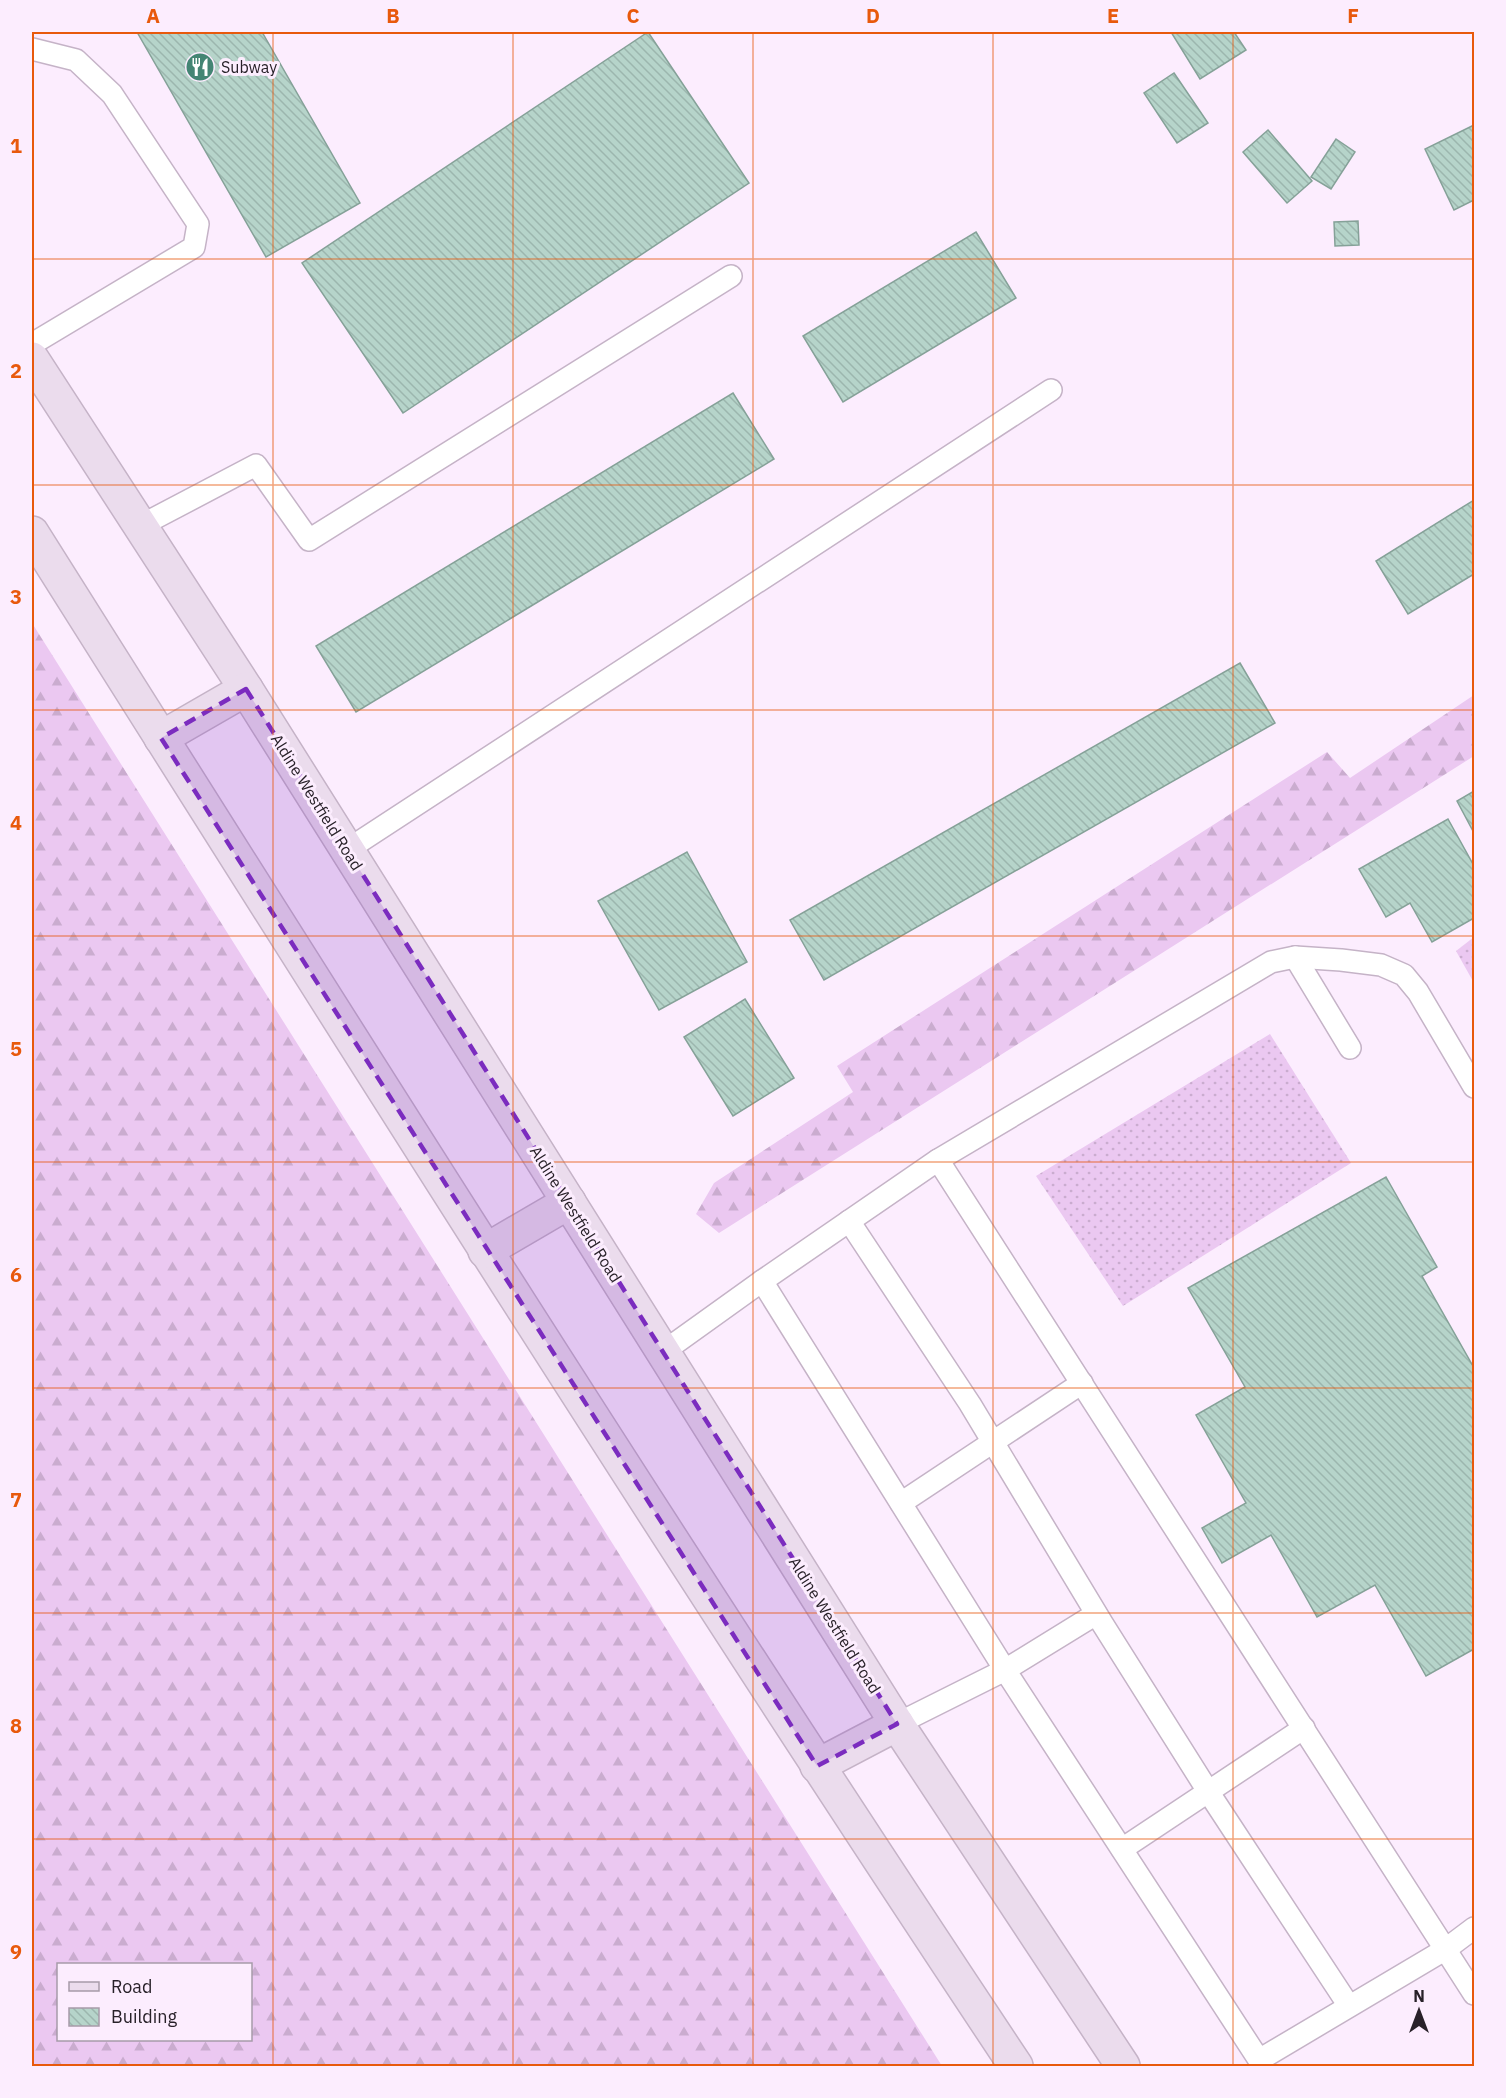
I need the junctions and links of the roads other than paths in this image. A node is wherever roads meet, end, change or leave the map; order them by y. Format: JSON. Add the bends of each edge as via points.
{"nodes":[{"id":1,"x":32,"y":49,"type":"edge"},
{"id":2,"x":731,"y":276,"type":"dead end"},
{"id":3,"x":32,"y":344,"type":"edge"},
{"id":4,"x":32,"y":359,"type":"edge"},
{"id":5,"x":1051,"y":390,"type":"dead end"},
{"id":6,"x":140,"y":526,"type":"junction"},
{"id":7,"x":32,"y":534,"type":"edge"},
{"id":8,"x":246,"y":689,"type":"junction"},
{"id":9,"x":161,"y":738,"type":"junction"},
{"id":10,"x":347,"y":850,"type":"junction"},
{"id":11,"x":1295,"y":957,"type":"junction"},
{"id":12,"x":1350,"y":1048,"type":"dead end"},
{"id":13,"x":1474,"y":1087,"type":"edge"},
{"id":14,"x":939,"y":1160,"type":"junction"},
{"id":15,"x":569,"y":1202,"type":"junction"},
{"id":16,"x":849,"y":1221,"type":"junction"},
{"id":17,"x":485,"y":1251,"type":"junction"},
{"id":18,"x":762,"y":1281,"type":"junction"},
{"id":19,"x":663,"y":1352,"type":"junction"},
{"id":20,"x":1082,"y":1383,"type":"junction"},
{"id":21,"x":993,"y":1441,"type":"junction"},
{"id":22,"x":901,"y":1503,"type":"junction"},
{"id":23,"x":1096,"y":1614,"type":"junction"},
{"id":24,"x":1005,"y":1670,"type":"junction"},
{"id":25,"x":897,"y":1724,"type":"junction"},
{"id":26,"x":1304,"y":1728,"type":"junction"},
{"id":27,"x":817,"y":1766,"type":"junction"},
{"id":28,"x":1209,"y":1791,"type":"junction"},
{"id":29,"x":1122,"y":1849,"type":"junction"},
{"id":30,"x":1474,"y":1928,"type":"edge"},
{"id":31,"x":1446,"y":1949,"type":"junction"},
{"id":32,"x":1474,"y":1994,"type":"edge"},
{"id":33,"x":1349,"y":2006,"type":"junction"},
{"id":34,"x":1016,"y":2067,"type":"edge"},
{"id":35,"x":1123,"y":2067,"type":"edge"}],
"edges":[{"from":1,"to":3,"type":"lane","via":[[76,60],[112,94],[198,224],[194,247]]},
{"from":2,"to":6,"type":"lane","via":[[309,540],[256,465]]},
{"from":4,"to":6,"type":"main road","name":"Aldine Westfield Road"},
{"from":5,"to":10,"type":"lane"},
{"from":6,"to":8,"type":"main road","name":"Aldine Westfield Road"},
{"from":7,"to":9,"type":"main road"},
{"from":8,"to":9,"type":"main road"},
{"from":8,"to":10,"type":"main road","name":"Aldine Westfield Road"},
{"from":9,"to":17,"type":"main road"},
{"from":10,"to":15,"type":"main road","name":"Aldine Westfield Road"},
{"from":11,"to":12,"type":"lane"},
{"from":11,"to":13,"type":"lane","via":[[1381,965],[1404,975]]},
{"from":11,"to":14,"type":"lane","via":[[1271,962]]},
{"from":14,"to":16,"type":"lane"},
{"from":14,"to":20,"type":"lane"},
{"from":15,"to":17,"type":"main road"},
{"from":15,"to":19,"type":"main road","name":"Aldine Westfield Road"},
{"from":16,"to":18,"type":"lane"},
{"from":16,"to":21,"type":"lane"},
{"from":17,"to":27,"type":"main road"},
{"from":18,"to":19,"type":"lane"},
{"from":18,"to":22,"type":"lane"},
{"from":19,"to":25,"type":"main road","name":"Aldine Westfield Road"},
{"from":20,"to":21,"type":"lane"},
{"from":20,"to":26,"type":"lane"},
{"from":21,"to":22,"type":"lane"},
{"from":21,"to":23,"type":"lane"},
{"from":22,"to":24,"type":"lane"},
{"from":23,"to":24,"type":"lane"},
{"from":23,"to":28,"type":"lane"},
{"from":24,"to":25,"type":"lane"},
{"from":24,"to":29,"type":"lane"},
{"from":25,"to":27,"type":"main road"},
{"from":25,"to":35,"type":"main road","name":"Aldine Westfield Road"},
{"from":26,"to":28,"type":"lane"},
{"from":26,"to":31,"type":"lane"},
{"from":27,"to":34,"type":"main road"},
{"from":28,"to":29,"type":"lane"},
{"from":28,"to":33,"type":"lane"},
{"from":29,"to":33,"type":"lane","via":[[1258,2060]]},
{"from":30,"to":31,"type":"lane"},
{"from":31,"to":32,"type":"lane"},
{"from":31,"to":33,"type":"lane"}]}
